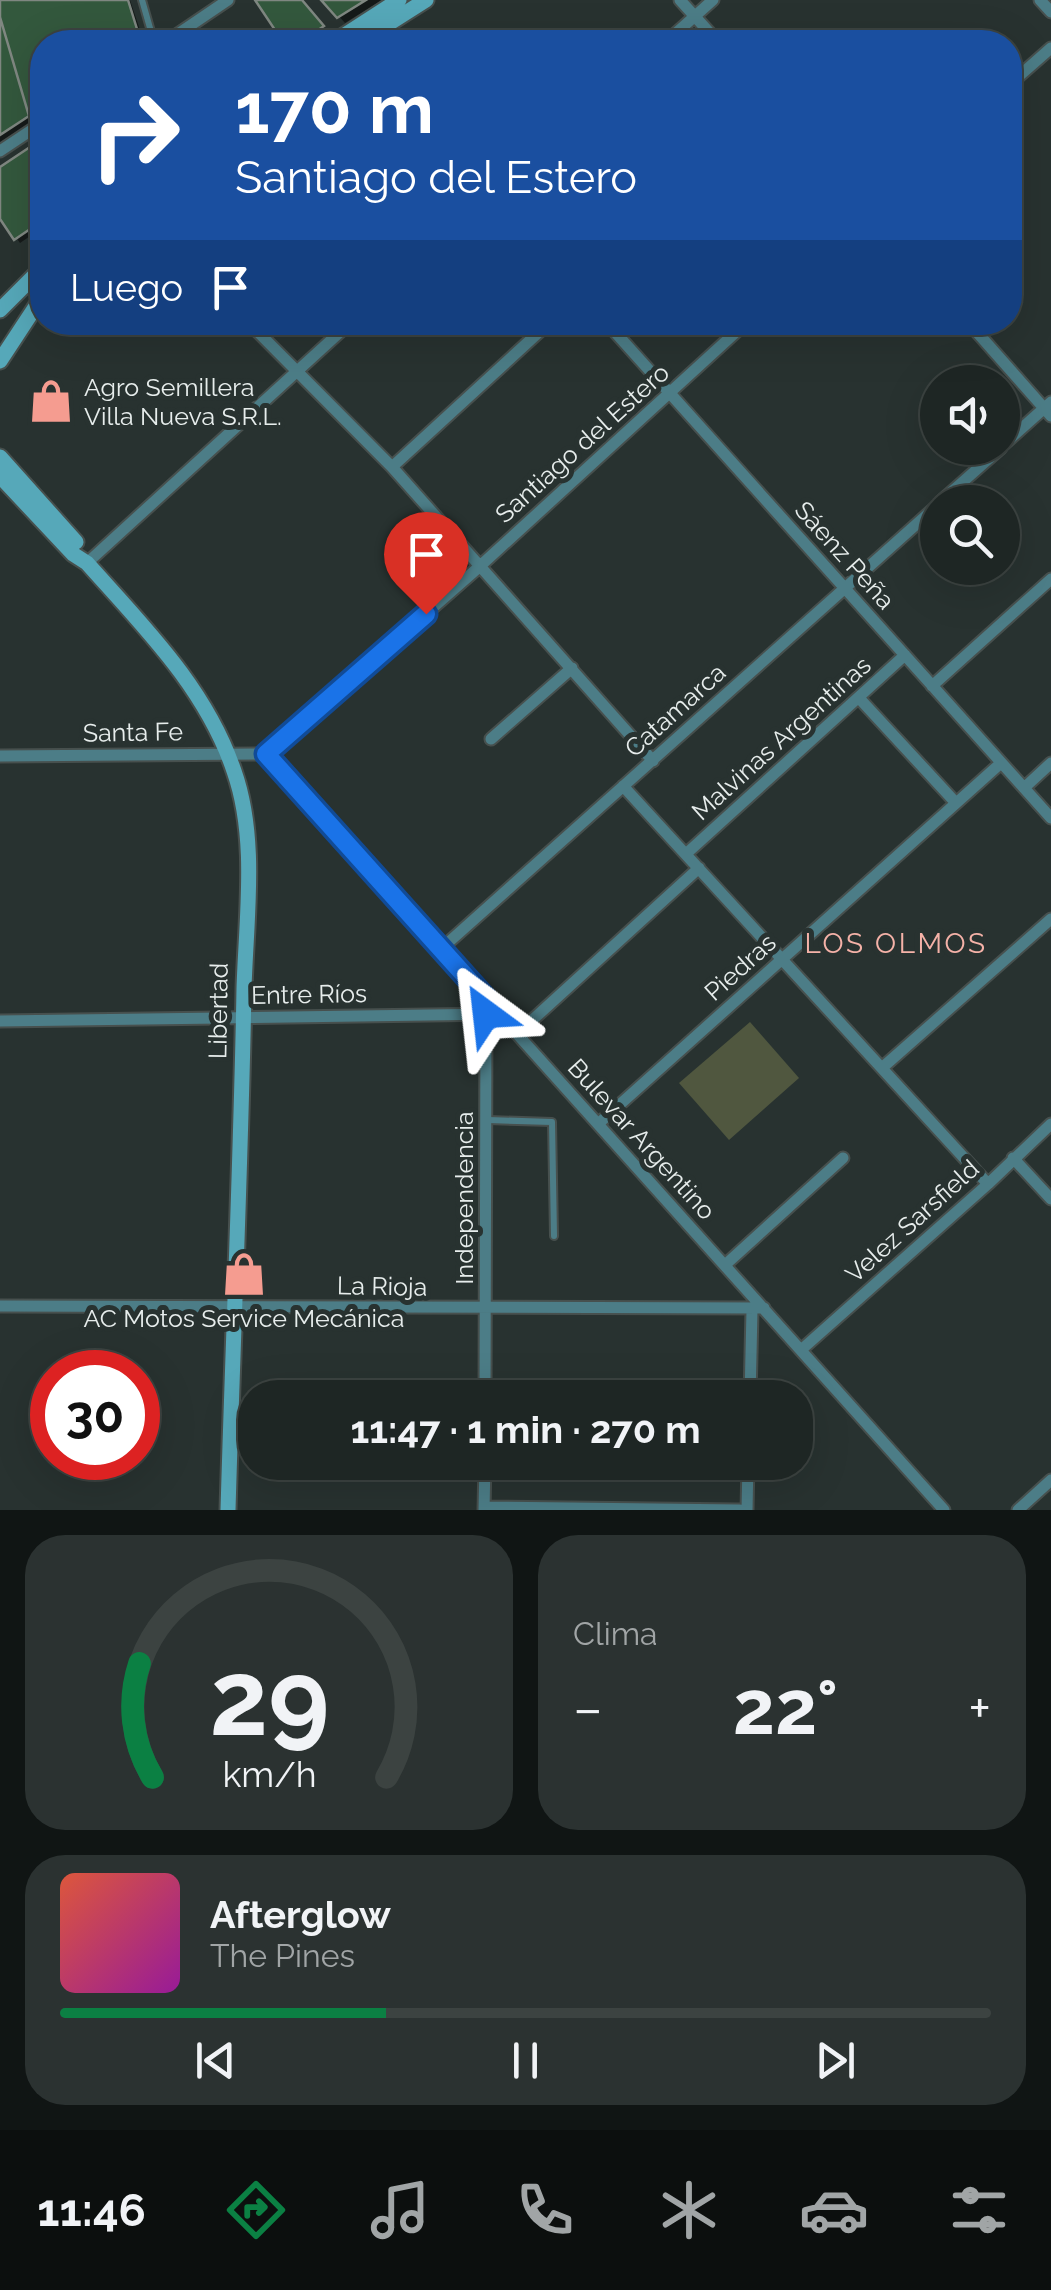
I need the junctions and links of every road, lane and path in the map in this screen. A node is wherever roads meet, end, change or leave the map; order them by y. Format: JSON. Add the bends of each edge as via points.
{"nodes":[{"id":1,"x":142,"y":0,"type":"edge"},
{"id":2,"x":228,"y":0,"type":"edge"},
{"id":3,"x":399,"y":0,"type":"edge"},
{"id":4,"x":426,"y":0,"type":"edge"},
{"id":5,"x":680,"y":0,"type":"edge"},
{"id":6,"x":712,"y":0,"type":"edge"},
{"id":7,"x":1040,"y":0,"type":"edge"},
{"id":8,"x":1051,"y":12,"type":"edge"},
{"id":9,"x":695,"y":16,"type":"junction"},
{"id":10,"x":151,"y":30,"type":"edge"},
{"id":11,"x":184,"y":30,"type":"edge"},
{"id":12,"x":362,"y":30,"type":"edge"},
{"id":13,"x":368,"y":30,"type":"edge"},
{"id":14,"x":679,"y":30,"type":"edge"},
{"id":15,"x":707,"y":30,"type":"edge"},
{"id":16,"x":1051,"y":48,"type":"edge"},
{"id":17,"x":1022,"y":73,"type":"edge"},
{"id":18,"x":30,"y":131,"type":"edge"},
{"id":19,"x":0,"y":150,"type":"edge"},
{"id":20,"x":30,"y":280,"type":"edge"},
{"id":21,"x":0,"y":310,"type":"edge"},
{"id":22,"x":30,"y":315,"type":"edge"},
{"id":23,"x":260,"y":335,"type":"edge"},
{"id":24,"x":336,"y":335,"type":"edge"},
{"id":25,"x":536,"y":335,"type":"edge"},
{"id":26,"x":618,"y":335,"type":"edge"},
{"id":27,"x":733,"y":335,"type":"edge"},
{"id":28,"x":980,"y":335,"type":"edge"},
{"id":29,"x":0,"y":361,"type":"edge"},
{"id":30,"x":294,"y":372,"type":"junction"},
{"id":31,"x":670,"y":393,"type":"junction"},
{"id":32,"x":1049,"y":409,"type":"edge"},
{"id":33,"x":1020,"y":432,"type":"edge"},
{"id":34,"x":0,"y":457,"type":"edge"},
{"id":35,"x":982,"y":465,"type":"edge"},
{"id":36,"x":392,"y":467,"type":"junction"},
{"id":37,"x":1,"y":478,"type":"edge"},
{"id":38,"x":960,"y":485,"type":"edge"},
{"id":39,"x":920,"y":521,"type":"edge"},
{"id":40,"x":87,"y":563,"type":"junction"},
{"id":41,"x":479,"y":567,"type":"junction"},
{"id":42,"x":1051,"y":579,"type":"edge"},
{"id":43,"x":845,"y":589,"type":"junction"},
{"id":44,"x":905,"y":655,"type":"junction"},
{"id":45,"x":572,"y":668,"type":"junction"},
{"id":46,"x":932,"y":686,"type":"junction"},
{"id":47,"x":859,"y":698,"type":"junction"},
{"id":48,"x":491,"y":739,"type":"dead end"},
{"id":49,"x":228,"y":752,"type":"junction"},
{"id":50,"x":266,"y":754,"type":"junction"},
{"id":51,"x":0,"y":756,"type":"edge"},
{"id":52,"x":652,"y":760,"type":"junction"},
{"id":53,"x":1001,"y":763,"type":"junction"},
{"id":54,"x":1051,"y":763,"type":"edge"},
{"id":55,"x":623,"y":786,"type":"junction"},
{"id":56,"x":1024,"y":788,"type":"junction"},
{"id":57,"x":956,"y":804,"type":"junction"},
{"id":58,"x":1051,"y":818,"type":"edge"},
{"id":59,"x":687,"y":853,"type":"junction"},
{"id":60,"x":699,"y":868,"type":"junction"},
{"id":61,"x":1051,"y":919,"type":"edge"},
{"id":62,"x":440,"y":948,"type":"junction"},
{"id":63,"x":783,"y":959,"type":"junction"},
{"id":64,"x":493,"y":1014,"type":"junction"},
{"id":65,"x":244,"y":1017,"type":"junction"},
{"id":66,"x":0,"y":1021,"type":"edge"},
{"id":67,"x":518,"y":1034,"type":"junction"},
{"id":68,"x":883,"y":1067,"type":"junction"},
{"id":69,"x":486,"y":1120,"type":"junction"},
{"id":70,"x":598,"y":1124,"type":"junction"},
{"id":71,"x":1051,"y":1124,"type":"edge"},
{"id":72,"x":843,"y":1158,"type":"dead end"},
{"id":73,"x":1014,"y":1158,"type":"junction"},
{"id":74,"x":988,"y":1184,"type":"junction"},
{"id":75,"x":1051,"y":1200,"type":"edge"},
{"id":76,"x":554,"y":1236,"type":"dead end"},
{"id":77,"x":724,"y":1265,"type":"junction"},
{"id":78,"x":0,"y":1306,"type":"edge"},
{"id":79,"x":233,"y":1306,"type":"junction"},
{"id":80,"x":758,"y":1309,"type":"junction"},
{"id":81,"x":486,"y":1310,"type":"junction"},
{"id":82,"x":801,"y":1350,"type":"junction"},
{"id":83,"x":485,"y":1380,"type":"edge"},
{"id":84,"x":752,"y":1380,"type":"edge"},
{"id":85,"x":484,"y":1480,"type":"edge"},
{"id":86,"x":746,"y":1480,"type":"edge"},
{"id":87,"x":1051,"y":1480,"type":"edge"},
{"id":88,"x":484,"y":1508,"type":"edge"},
{"id":89,"x":228,"y":1510,"type":"edge"},
{"id":90,"x":743,"y":1510,"type":"edge"},
{"id":91,"x":944,"y":1510,"type":"edge"},
{"id":92,"x":1018,"y":1510,"type":"edge"}],
"edges":[{"from":1,"to":10,"type":"lane"},
{"from":2,"to":11,"type":"street"},
{"from":3,"to":12,"type":"main road"},
{"from":4,"to":13,"type":"main road"},
{"from":5,"to":9,"type":"street"},
{"from":6,"to":9,"type":"street"},
{"from":7,"to":8,"type":"street"},
{"from":9,"to":14,"type":"street"},
{"from":9,"to":15,"type":"street"},
{"from":16,"to":17,"type":"street"},
{"from":18,"to":19,"type":"street"},
{"from":20,"to":21,"type":"main road"},
{"from":22,"to":29,"type":"main road"},
{"from":23,"to":30,"type":"street"},
{"from":24,"to":30,"type":"street"},
{"from":25,"to":36,"type":"street"},
{"from":26,"to":31,"type":"street","name":"Sáenz Peña"},
{"from":27,"to":31,"type":"street","name":"Santiago del Estero"},
{"from":28,"to":32,"type":"street"},
{"from":30,"to":36,"type":"street"},
{"from":30,"to":40,"type":"street"},
{"from":31,"to":41,"type":"street","name":"Santiago del Estero"},
{"from":31,"to":43,"type":"street","name":"Sáenz Peña"},
{"from":32,"to":33,"type":"street","name":"Catamarca"},
{"from":34,"to":40,"type":"main road","name":"Libertad","via":[[80,546]]},
{"from":35,"to":38,"type":"street","name":"Catamarca"},
{"from":36,"to":41,"type":"street"},
{"from":37,"to":40,"type":"main road","name":"Libertad"},
{"from":39,"to":43,"type":"street","name":"Catamarca"},
{"from":40,"to":49,"type":"main road","name":"Libertad","via":[[184,674]]},
{"from":41,"to":45,"type":"street"},
{"from":41,"to":50,"type":"street","name":"Santiago del Estero"},
{"from":42,"to":46,"type":"street"},
{"from":43,"to":44,"type":"street","name":"Sáenz Peña"},
{"from":43,"to":52,"type":"street","name":"Catamarca"},
{"from":44,"to":46,"type":"street","name":"Sáenz Peña"},
{"from":44,"to":47,"type":"street","name":"Malvinas Argentinas"},
{"from":45,"to":48,"type":"street"},
{"from":45,"to":52,"type":"street"},
{"from":46,"to":53,"type":"street","name":"Sáenz Peña"},
{"from":47,"to":57,"type":"street"},
{"from":47,"to":59,"type":"street","name":"Malvinas Argentinas"},
{"from":49,"to":50,"type":"street","name":"Santa Fe"},
{"from":49,"to":51,"type":"street","name":"Santa Fe"},
{"from":49,"to":65,"type":"main road","name":"Libertad","via":[[247,840]]},
{"from":50,"to":62,"type":"street"},
{"from":52,"to":55,"type":"street","name":"Catamarca"},
{"from":53,"to":56,"type":"street","name":"Sáenz Peña"},
{"from":53,"to":57,"type":"street","name":"Piedras"},
{"from":54,"to":56,"type":"street"},
{"from":55,"to":59,"type":"street"},
{"from":55,"to":62,"type":"street","name":"Catamarca"},
{"from":56,"to":58,"type":"street","name":"Sáenz Peña"},
{"from":57,"to":63,"type":"street","name":"Piedras"},
{"from":59,"to":60,"type":"street"},
{"from":60,"to":63,"type":"street"},
{"from":60,"to":67,"type":"street"},
{"from":61,"to":68,"type":"street"},
{"from":62,"to":64,"type":"street","name":"Independencia"},
{"from":63,"to":68,"type":"street"},
{"from":63,"to":70,"type":"street","name":"Piedras"},
{"from":64,"to":65,"type":"street","name":"Entre Ríos"},
{"from":64,"to":67,"type":"street","name":"Bulevar Argentino"},
{"from":64,"to":69,"type":"street","name":"Independencia"},
{"from":65,"to":66,"type":"street","name":"Entre Ríos"},
{"from":65,"to":79,"type":"main road","name":"Libertad"},
{"from":67,"to":70,"type":"street","name":"Bulevar Argentino"},
{"from":68,"to":74,"type":"street"},
{"from":69,"to":76,"type":"lane","via":[[552,1122]]},
{"from":69,"to":81,"type":"street","name":"Independencia"},
{"from":70,"to":77,"type":"street","name":"Bulevar Argentino"},
{"from":71,"to":73,"type":"street","name":"Velez Sarsfield"},
{"from":72,"to":77,"type":"street"},
{"from":73,"to":74,"type":"street","name":"Velez Sarsfield"},
{"from":73,"to":75,"type":"street"},
{"from":74,"to":82,"type":"street","name":"Velez Sarsfield"},
{"from":77,"to":80,"type":"street","name":"Bulevar Argentino"},
{"from":78,"to":79,"type":"street","name":"La Rioja"},
{"from":79,"to":81,"type":"street","name":"La Rioja"},
{"from":79,"to":89,"type":"main road","name":"Libertad"},
{"from":80,"to":81,"type":"street","name":"La Rioja"},
{"from":80,"to":82,"type":"street","name":"Bulevar Argentino"},
{"from":80,"to":84,"type":"street"},
{"from":81,"to":83,"type":"street","name":"Independencia"},
{"from":82,"to":91,"type":"street","name":"Bulevar Argentino"},
{"from":85,"to":88,"type":"street"},
{"from":86,"to":90,"type":"street"},
{"from":87,"to":92,"type":"street"},
{"from":88,"to":90,"type":"street"}]}
